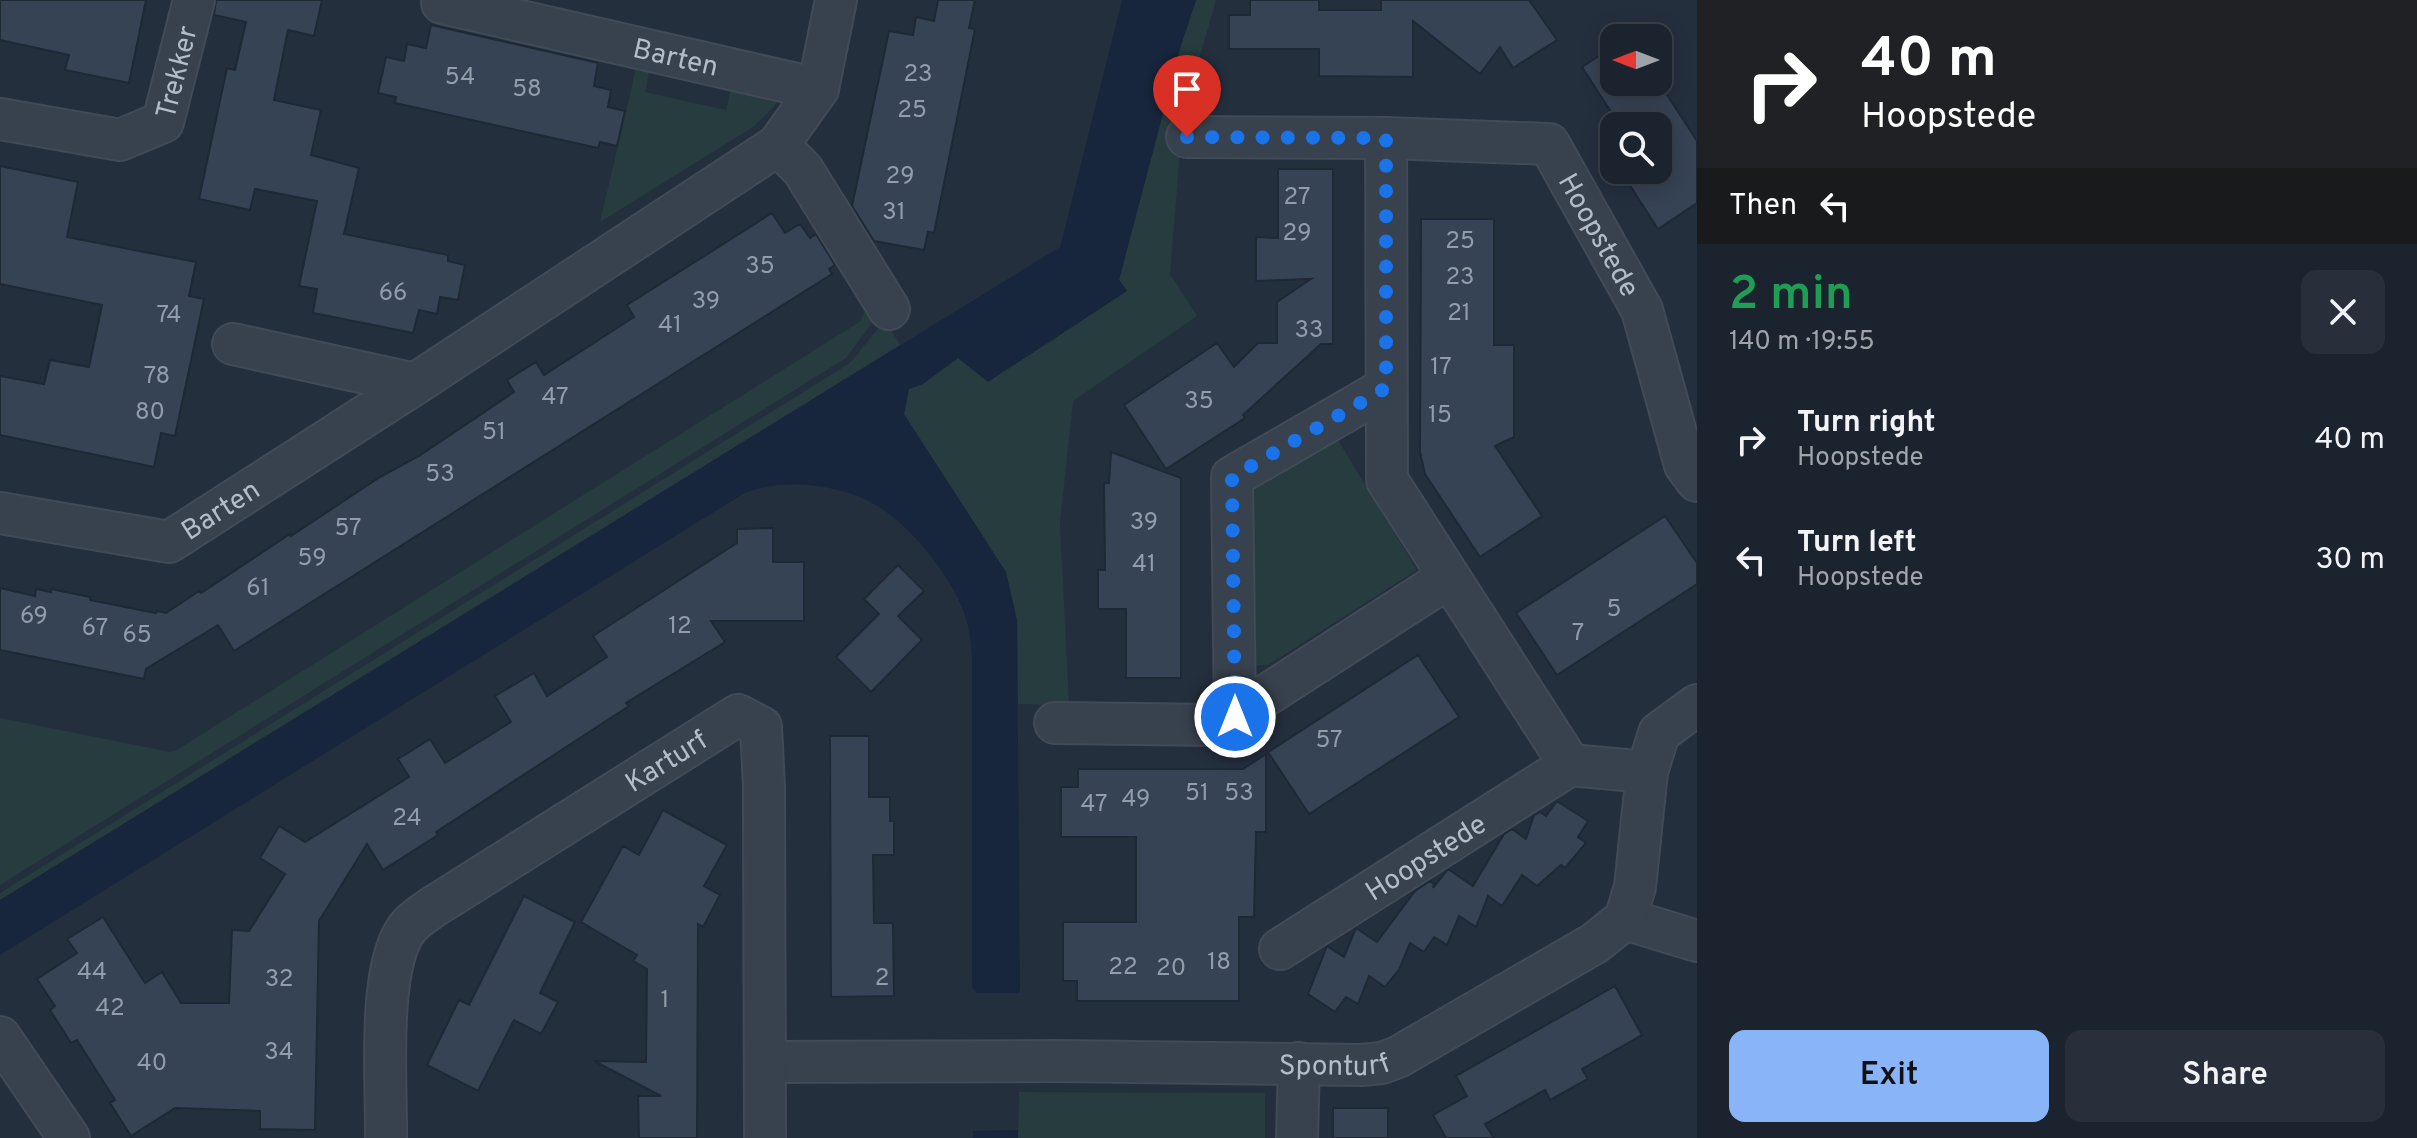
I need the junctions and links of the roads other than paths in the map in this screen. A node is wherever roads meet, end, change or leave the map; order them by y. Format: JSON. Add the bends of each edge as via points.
{"nodes":[{"id":1,"x":194,"y":0,"type":"edge"},
{"id":2,"x":836,"y":0,"type":"edge"},
{"id":3,"x":442,"y":3,"type":"dead end"},
{"id":4,"x":818,"y":89,"type":"junction"},
{"id":5,"x":0,"y":119,"type":"edge"},
{"id":6,"x":1187,"y":137,"type":"dead end"},
{"id":7,"x":1386,"y":138,"type":"junction"},
{"id":8,"x":778,"y":145,"type":"junction"},
{"id":9,"x":889,"y":309,"type":"dead end"},
{"id":10,"x":233,"y":344,"type":"dead end"},
{"id":11,"x":415,"y":384,"type":"junction"},
{"id":12,"x":1386,"y":388,"type":"junction"},
{"id":13,"x":1697,"y":481,"type":"edge"},
{"id":14,"x":0,"y":513,"type":"edge"},
{"id":15,"x":1448,"y":578,"type":"junction"},
{"id":16,"x":1697,"y":705,"type":"edge"},
{"id":17,"x":1235,"y":717,"type":"junction"},
{"id":18,"x":1055,"y":723,"type":"dead end"},
{"id":19,"x":1570,"y":765,"type":"junction"},
{"id":20,"x":1647,"y":772,"type":"junction"},
{"id":21,"x":1625,"y":919,"type":"junction"},
{"id":22,"x":1697,"y":941,"type":"edge"},
{"id":23,"x":1280,"y":949,"type":"dead end"},
{"id":24,"x":0,"y":1037,"type":"edge"},
{"id":25,"x":766,"y":1062,"type":"junction"},
{"id":26,"x":1299,"y":1063,"type":"junction"},
{"id":27,"x":69,"y":1138,"type":"edge"},
{"id":28,"x":386,"y":1138,"type":"edge"},
{"id":29,"x":765,"y":1138,"type":"edge"},
{"id":30,"x":1297,"y":1138,"type":"edge"}],
"edges":[{"from":1,"to":5,"type":"street","name":"Trekker","via":[[163,122],[120,140]]},
{"from":2,"to":4,"type":"street","name":"Barten"},
{"from":3,"to":4,"type":"street","name":"Barten"},
{"from":4,"to":8,"type":"street","name":"Barten"},
{"from":6,"to":7,"type":"street","name":"Hoopstede"},
{"from":7,"to":12,"type":"street"},
{"from":7,"to":13,"type":"street","name":"Hoopstede","via":[[1549,144],[1642,310],[1685,465]]},
{"from":8,"to":9,"type":"street","via":[[803,170]]},
{"from":8,"to":11,"type":"street","name":"Barten"},
{"from":10,"to":11,"type":"street"},
{"from":11,"to":14,"type":"street","name":"Barten","via":[[169,542]]},
{"from":12,"to":15,"type":"street","via":[[1387,480]]},
{"from":12,"to":17,"type":"street","via":[[1232,477]]},
{"from":15,"to":17,"type":"street"},
{"from":15,"to":19,"type":"street"},
{"from":16,"to":20,"type":"street","via":[[1659,733]]},
{"from":17,"to":18,"type":"street","via":[[1220,725]]},
{"from":19,"to":20,"type":"street"},
{"from":19,"to":23,"type":"street","name":"Hoopstede"},
{"from":20,"to":21,"type":"street","via":[[1635,887]]},
{"from":21,"to":22,"type":"street"},
{"from":21,"to":26,"type":"street","name":"Sponturf","via":[[1595,943],[1398,1057],[1361,1065]]},
{"from":24,"to":27,"type":"street"},
{"from":25,"to":26,"type":"street","name":"Sponturf"},
{"from":25,"to":28,"type":"street","name":"Karturf","via":[[761,727],[738,715],[408,927],[387,981]]},
{"from":25,"to":29,"type":"street","name":"Karturf"},
{"from":26,"to":30,"type":"street"}]}
